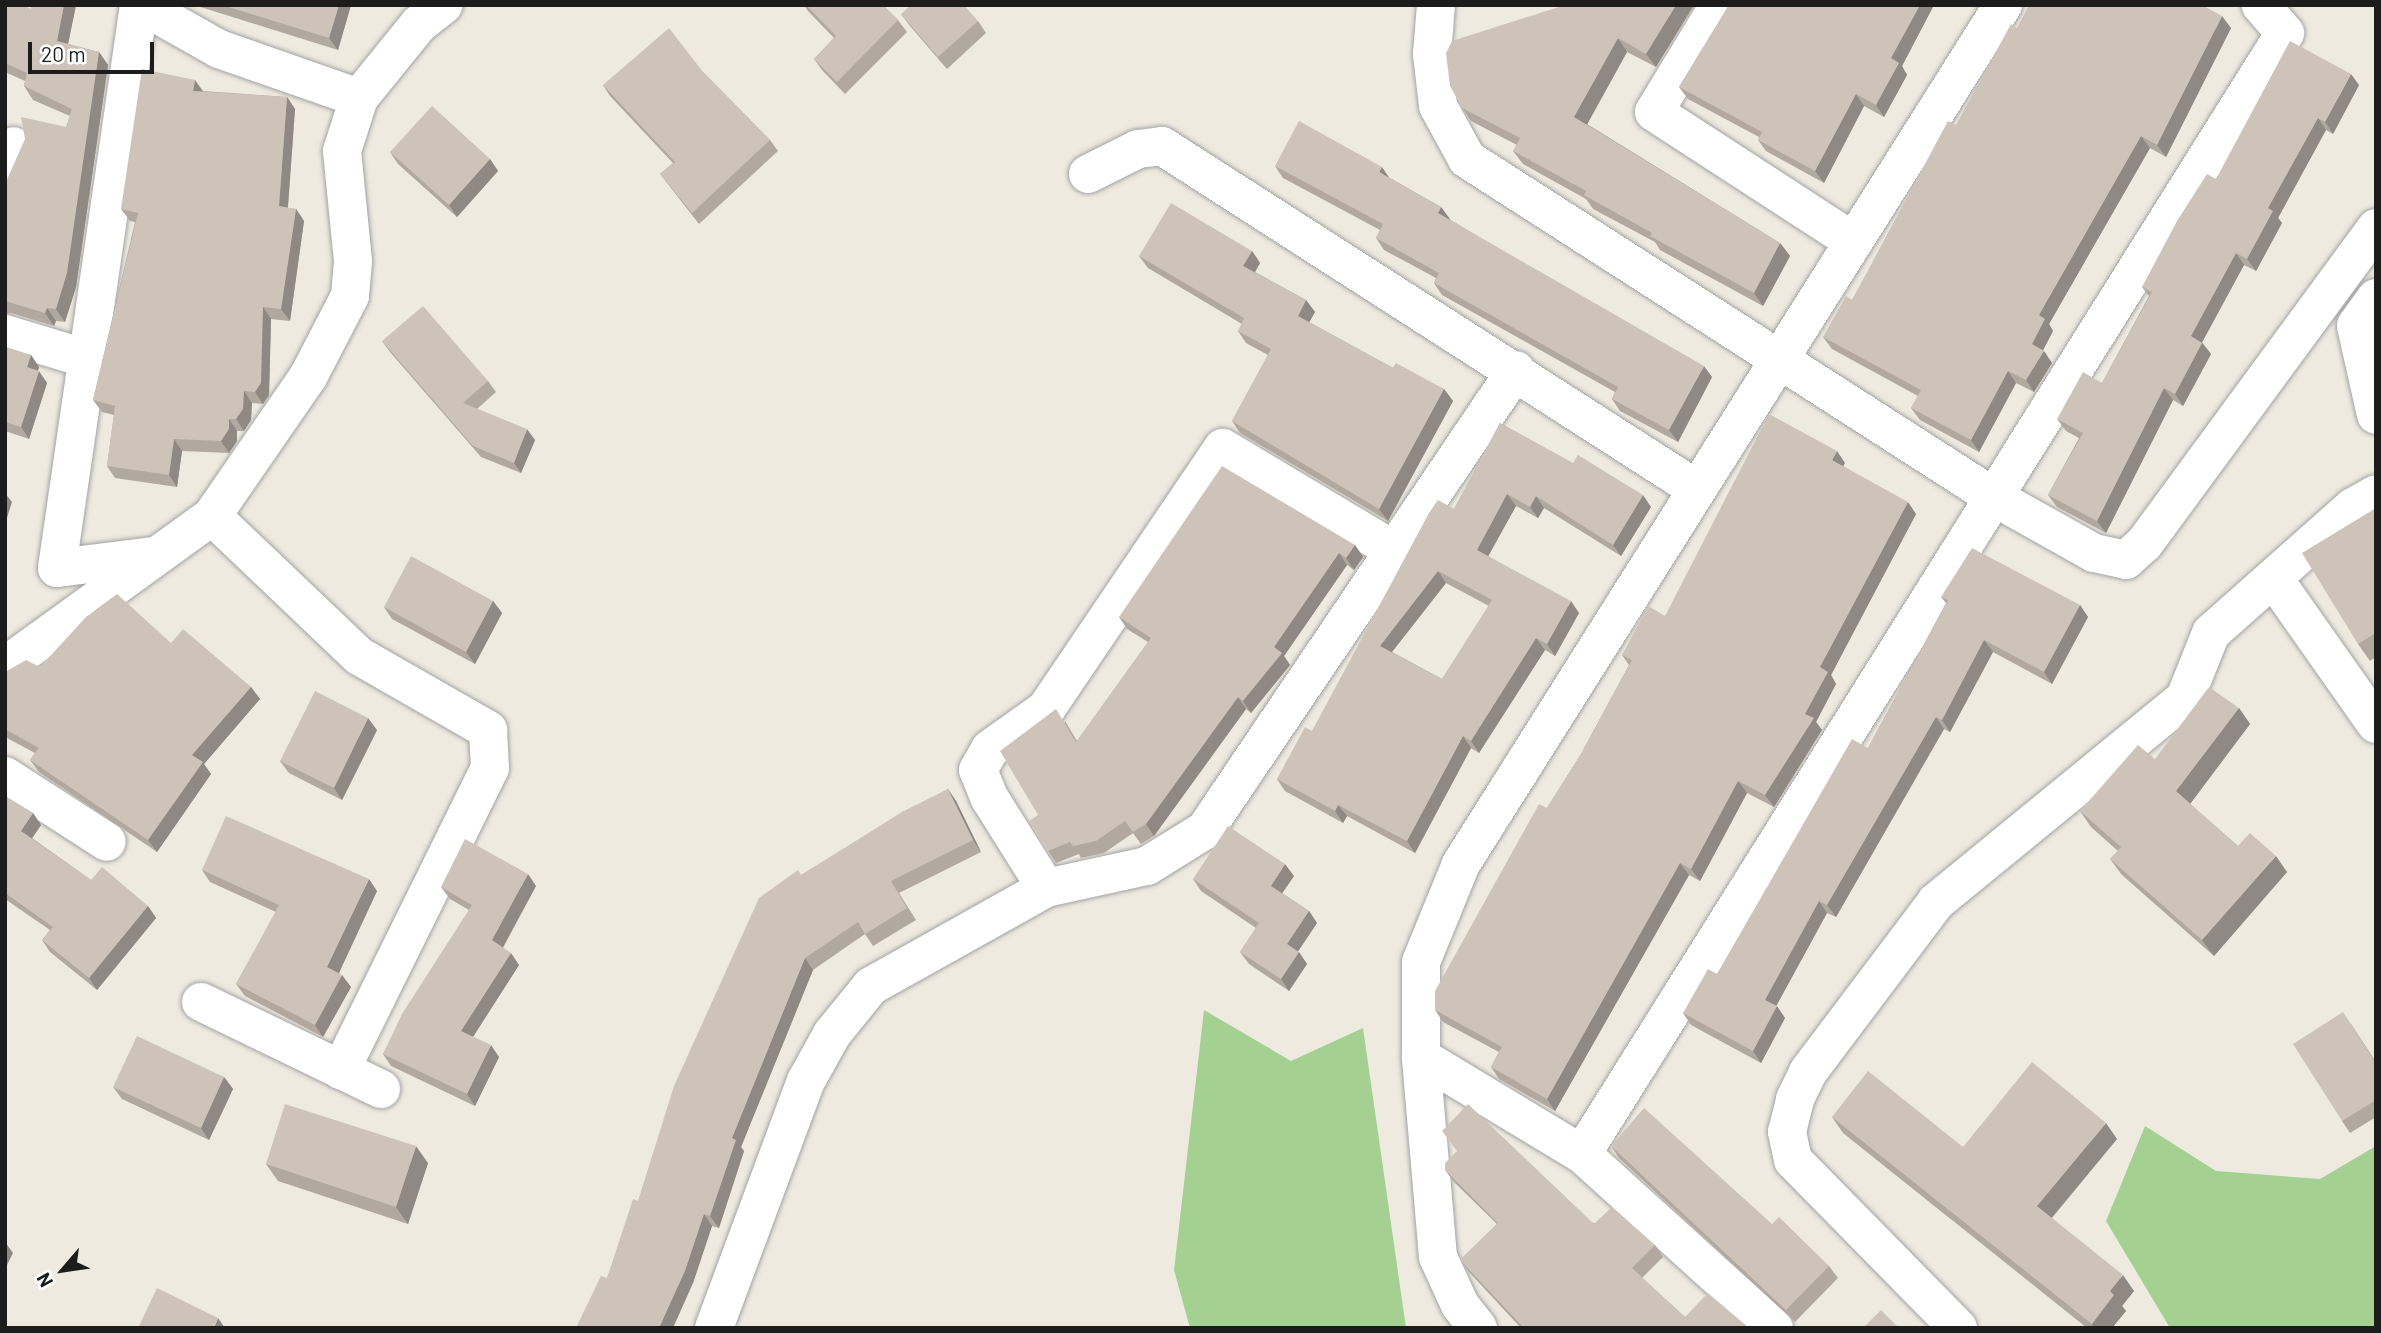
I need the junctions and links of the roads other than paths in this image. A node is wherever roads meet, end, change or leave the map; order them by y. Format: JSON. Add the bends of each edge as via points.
{"nodes":[{"id":1,"x":140,"y":5,"type":"edge"},
{"id":2,"x":443,"y":5,"type":"edge"},
{"id":3,"x":1436,"y":5,"type":"edge"},
{"id":4,"x":1719,"y":5,"type":"edge"},
{"id":5,"x":2003,"y":5,"type":"edge"},
{"id":6,"x":2261,"y":5,"type":"edge"},
{"id":7,"x":359,"y":98,"type":"junction"},
{"id":8,"x":1088,"y":174,"type":"dead end"},
{"id":9,"x":2376,"y":228,"type":"edge"},
{"id":10,"x":1853,"y":241,"type":"junction"},
{"id":11,"x":2376,"y":298,"type":"edge"},
{"id":12,"x":5,"y":334,"type":"edge"},
{"id":13,"x":88,"y":359,"type":"junction"},
{"id":14,"x":1780,"y":359,"type":"junction"},
{"id":15,"x":1516,"y":370,"type":"junction"},
{"id":16,"x":2376,"y":415,"type":"edge"},
{"id":17,"x":1695,"y":488,"type":"junction"},
{"id":18,"x":2376,"y":494,"type":"edge"},
{"id":19,"x":1992,"y":496,"type":"junction"},
{"id":20,"x":212,"y":516,"type":"junction"},
{"id":21,"x":1392,"y":549,"type":"junction"},
{"id":22,"x":155,"y":555,"type":"junction"},
{"id":23,"x":2274,"y":579,"type":"junction"},
{"id":24,"x":5,"y":666,"type":"edge"},
{"id":25,"x":2376,"y":723,"type":"edge"},
{"id":26,"x":5,"y":776,"type":"edge"},
{"id":27,"x":107,"y":842,"type":"dead end"},
{"id":28,"x":1046,"y":888,"type":"junction"},
{"id":29,"x":201,"y":1002,"type":"dead end"},
{"id":30,"x":1421,"y":1057,"type":"junction"},
{"id":31,"x":341,"y":1070,"type":"junction"},
{"id":32,"x":381,"y":1089,"type":"dead end"},
{"id":33,"x":1582,"y":1154,"type":"junction"},
{"id":34,"x":714,"y":1328,"type":"edge"},
{"id":35,"x":1478,"y":1328,"type":"edge"},
{"id":36,"x":1773,"y":1328,"type":"edge"},
{"id":37,"x":1958,"y":1328,"type":"edge"}],
"edges":[{"from":1,"to":7,"type":"street","via":[[219,49]]},
{"from":1,"to":13,"type":"street"},
{"from":2,"to":7,"type":"street","via":[[385,61]]},
{"from":3,"to":14,"type":"street","via":[[1432,54],[1438,106],[1467,159]]},
{"from":4,"to":10,"type":"street","via":[[1654,111]]},
{"from":5,"to":10,"type":"street"},
{"from":6,"to":19,"type":"street","via":[[2285,33]]},
{"from":7,"to":20,"type":"street","via":[[342,151],[354,261],[350,296],[308,377]]},
{"from":8,"to":15,"type":"street","via":[[1138,149],[1162,146]]},
{"from":9,"to":19,"type":"street","via":[[2144,544],[2126,561],[2094,553]]},
{"from":10,"to":14,"type":"street"},
{"from":11,"to":16,"type":"street","via":[[2356,326]]},
{"from":12,"to":13,"type":"street"},
{"from":13,"to":22,"type":"street","via":[[57,568]]},
{"from":14,"to":17,"type":"street"},
{"from":14,"to":19,"type":"street"},
{"from":15,"to":17,"type":"street"},
{"from":15,"to":21,"type":"street"},
{"from":17,"to":30,"type":"street","via":[[1461,864],[1421,962]]},
{"from":18,"to":23,"type":"street","via":[[2353,507]]},
{"from":19,"to":33,"type":"street"},
{"from":20,"to":22,"type":"street"},
{"from":20,"to":31,"type":"street","via":[[359,656],[488,730],[490,768]]},
{"from":21,"to":28,"type":"street","via":[[1205,830],[1147,866]]},
{"from":21,"to":28,"type":"street","via":[[1223,448],[1046,709],[990,749],[978,770],[989,797]]},
{"from":22,"to":24,"type":"street","via":[[115,589]]},
{"from":23,"to":25,"type":"street"},
{"from":23,"to":37,"type":"street","via":[[2211,633],[2185,698],[1936,902],[1808,1072],[1795,1099],[1787,1132],[1793,1160]]},
{"from":26,"to":27,"type":"street"},
{"from":28,"to":34,"type":"street","via":[[871,986],[832,1034],[806,1081]]},
{"from":29,"to":31,"type":"street"},
{"from":30,"to":33,"type":"street"},
{"from":30,"to":35,"type":"street","via":[[1438,1256],[1460,1305]]},
{"from":31,"to":32,"type":"street"},
{"from":33,"to":36,"type":"street"}]}
